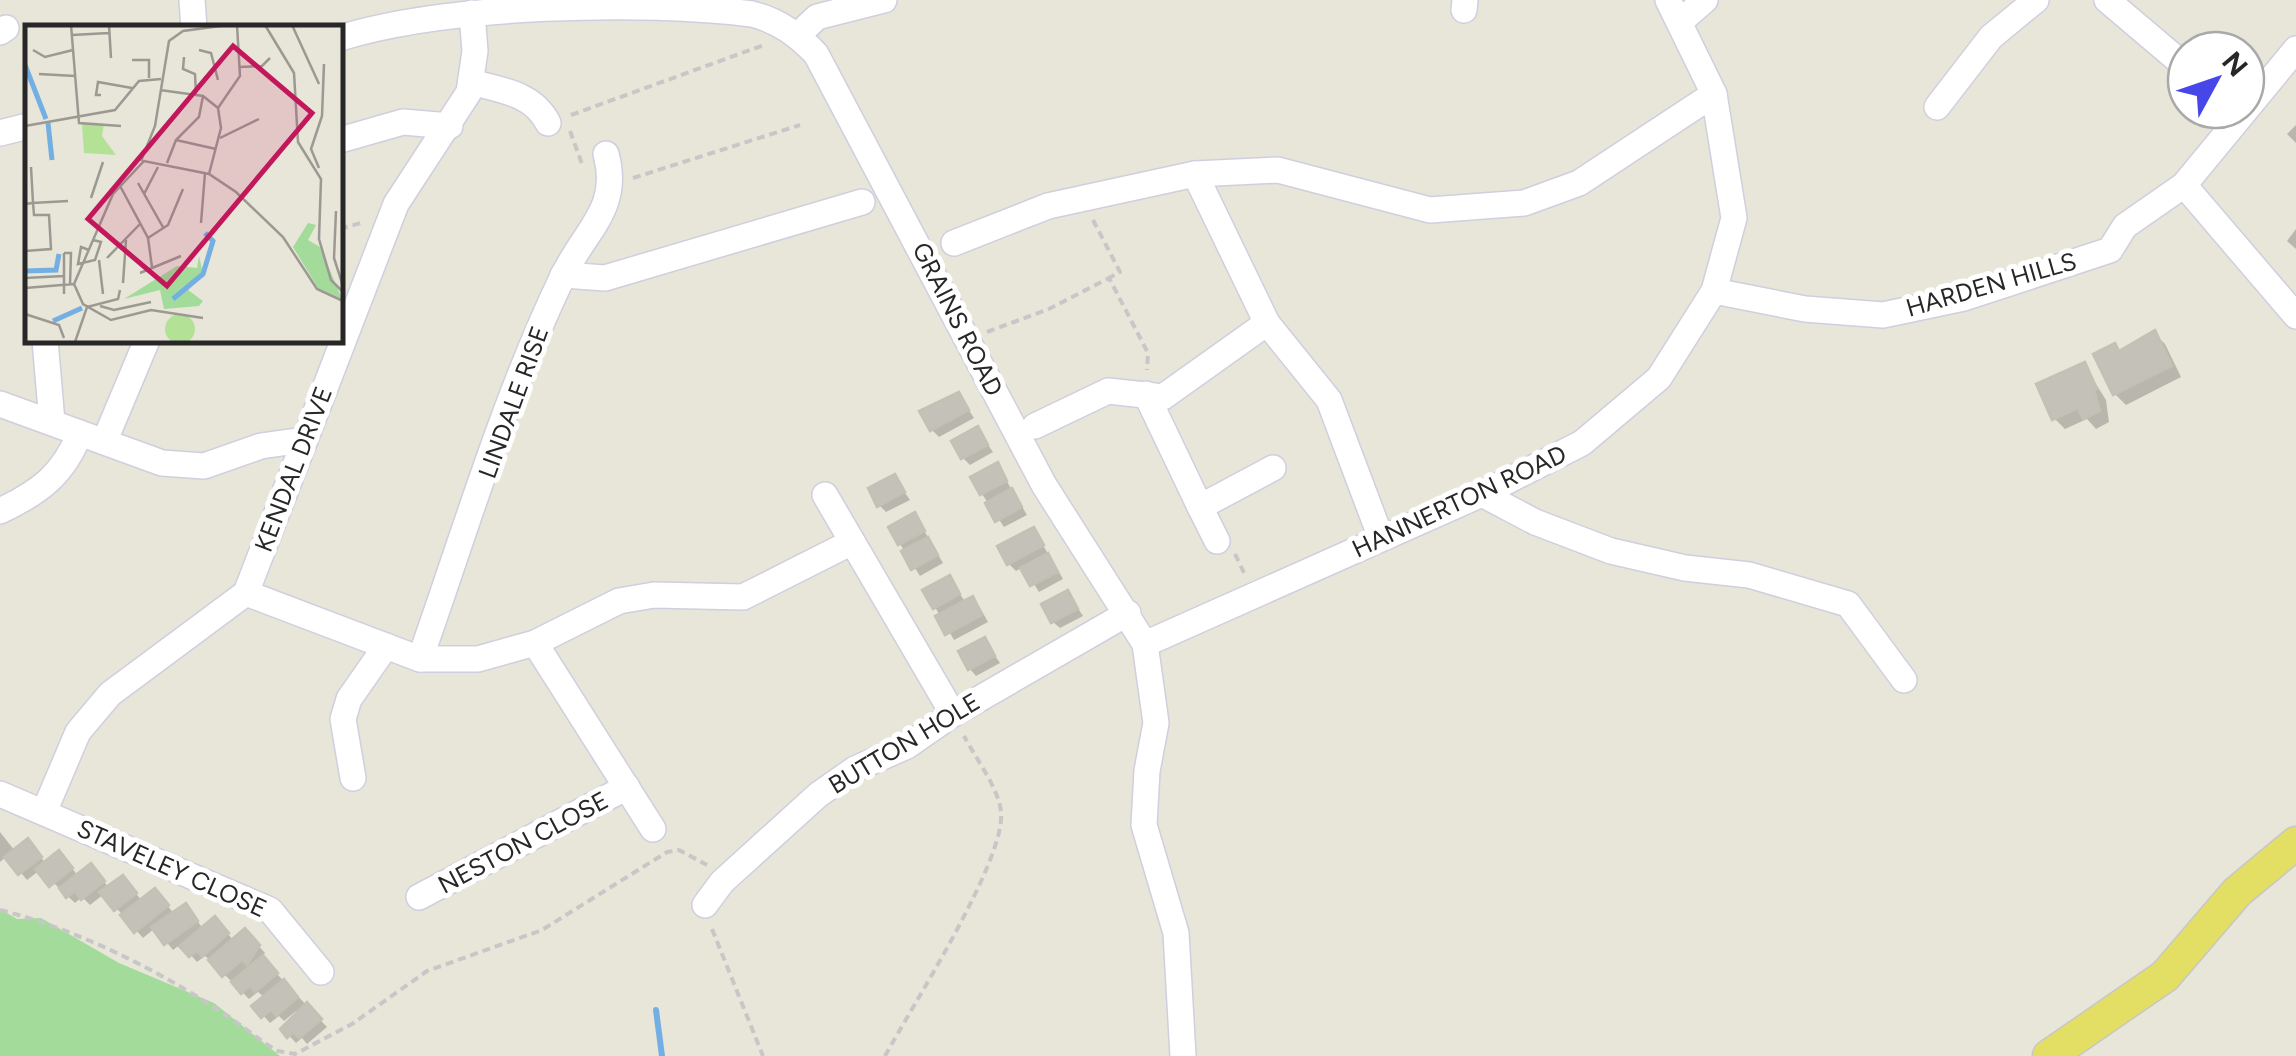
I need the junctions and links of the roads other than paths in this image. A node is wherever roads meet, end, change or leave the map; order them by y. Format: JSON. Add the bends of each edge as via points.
{"nodes":[{"id":1,"x":192,"y":0,"type":"edge"},
{"id":2,"x":572,"y":0,"type":"edge"},
{"id":3,"x":582,"y":0,"type":"edge"},
{"id":4,"x":884,"y":0,"type":"edge"},
{"id":5,"x":1704,"y":0,"type":"edge"},
{"id":6,"x":2036,"y":0,"type":"edge"},
{"id":7,"x":2107,"y":0,"type":"edge"},
{"id":8,"x":1675,"y":10,"type":"edge"},
{"id":9,"x":472,"y":13,"type":"junction"},
{"id":10,"x":194,"y":25,"type":"edge"},
{"id":11,"x":790,"y":30,"type":"junction"},
{"id":12,"x":342,"y":38,"type":"edge"},
{"id":13,"x":2166,"y":49,"type":"edge"},
{"id":14,"x":2296,"y":49,"type":"edge"},
{"id":15,"x":471,"y":82,"type":"junction"},
{"id":16,"x":2266,"y":83,"type":"edge"},
{"id":17,"x":1714,"y":94,"type":"junction"},
{"id":18,"x":1937,"y":107,"type":"dead end"},
{"id":19,"x":548,"y":123,"type":"dead end"},
{"id":20,"x":450,"y":126,"type":"junction"},
{"id":21,"x":25,"y":127,"type":"edge"},
{"id":22,"x":2226,"y":130,"type":"edge"},
{"id":23,"x":0,"y":133,"type":"edge"},
{"id":24,"x":342,"y":139,"type":"edge"},
{"id":25,"x":606,"y":154,"type":"dead end"},
{"id":26,"x":1195,"y":174,"type":"junction"},
{"id":27,"x":2184,"y":185,"type":"junction"},
{"id":28,"x":862,"y":202,"type":"dead end"},
{"id":29,"x":954,"y":243,"type":"dead end"},
{"id":30,"x":563,"y":275,"type":"junction"},
{"id":31,"x":1714,"y":290,"type":"junction"},
{"id":32,"x":2296,"y":316,"type":"edge"},
{"id":33,"x":1267,"y":324,"type":"junction"},
{"id":34,"x":342,"y":341,"type":"edge"},
{"id":35,"x":44,"y":342,"type":"edge"},
{"id":36,"x":146,"y":342,"type":"edge"},
{"id":37,"x":342,"y":342,"type":"edge"},
{"id":38,"x":1146,"y":394,"type":"junction"},
{"id":39,"x":0,"y":404,"type":"edge"},
{"id":40,"x":52,"y":422,"type":"junction"},
{"id":41,"x":1035,"y":426,"type":"dead end"},
{"id":42,"x":80,"y":433,"type":"junction"},
{"id":43,"x":105,"y":440,"type":"junction"},
{"id":44,"x":303,"y":440,"type":"junction"},
{"id":45,"x":1273,"y":468,"type":"dead end"},
{"id":46,"x":1482,"y":494,"type":"junction"},
{"id":47,"x":826,"y":495,"type":"dead end"},
{"id":48,"x":1200,"y":507,"type":"junction"},
{"id":49,"x":0,"y":511,"type":"edge"},
{"id":50,"x":1382,"y":538,"type":"junction"},
{"id":51,"x":852,"y":542,"type":"junction"},
{"id":52,"x":1217,"y":542,"type":"road end"},
{"id":53,"x":246,"y":593,"type":"junction"},
{"id":54,"x":1128,"y":613,"type":"junction"},
{"id":55,"x":535,"y":643,"type":"junction"},
{"id":56,"x":1146,"y":644,"type":"junction"},
{"id":57,"x":386,"y":646,"type":"junction"},
{"id":58,"x":420,"y":658,"type":"junction"},
{"id":59,"x":1904,"y":680,"type":"dead end"},
{"id":60,"x":953,"y":714,"type":"junction"},
{"id":61,"x":353,"y":778,"type":"dead end"},
{"id":62,"x":626,"y":787,"type":"junction"},
{"id":63,"x":0,"y":794,"type":"edge"},
{"id":64,"x":44,"y":812,"type":"junction"},
{"id":65,"x":653,"y":829,"type":"dead end"},
{"id":66,"x":2296,"y":842,"type":"edge"},
{"id":67,"x":419,"y":898,"type":"dead end"},
{"id":68,"x":705,"y":905,"type":"road end"},
{"id":69,"x":321,"y":972,"type":"dead end"},
{"id":70,"x":1183,"y":1056,"type":"edge"},
{"id":71,"x":2050,"y":1056,"type":"edge"}],
"edges":[{"from":1,"to":10,"type":"street"},
{"from":2,"to":3,"type":"street"},
{"from":2,"to":9,"type":"street"},
{"from":3,"to":11,"type":"street","via":[[750,14]]},
{"from":4,"to":11,"type":"street"},
{"from":5,"to":8,"type":"street"},
{"from":6,"to":18,"type":"street","via":[[1991,37]]},
{"from":7,"to":13,"type":"street"},
{"from":8,"to":17,"type":"street","name":"HANNERTON ROAD"},
{"from":9,"to":12,"type":"street"},
{"from":9,"to":15,"type":"street","name":"KENDAL DRIVE"},
{"from":11,"to":54,"type":"street","name":"GRAINS ROAD","via":[[837,86],[1044,485]]},
{"from":14,"to":16,"type":"street","name":"HARDEN HILLS"},
{"from":15,"to":19,"type":"street","via":[[517,94]]},
{"from":15,"to":20,"type":"street","name":"KENDAL DRIVE"},
{"from":17,"to":26,"type":"street","via":[[1579,183],[1524,203],[1430,210],[1278,170]]},
{"from":17,"to":31,"type":"street","name":"HANNERTON ROAD","via":[[1734,218]]},
{"from":20,"to":24,"type":"street","via":[[403,122]]},
{"from":20,"to":34,"type":"street","name":"KENDAL DRIVE","via":[[396,204]]},
{"from":21,"to":23,"type":"street"},
{"from":22,"to":27,"type":"street","name":"HARDEN HILLS"},
{"from":25,"to":30,"type":"street","name":"LINDALE RISE","via":[[613,182],[608,202]]},
{"from":26,"to":29,"type":"street","via":[[1048,206]]},
{"from":26,"to":33,"type":"street"},
{"from":27,"to":31,"type":"street","name":"HARDEN HILLS","via":[[2125,226],[2110,250],[1964,298],[1883,315],[1804,310]]},
{"from":27,"to":32,"type":"street"},
{"from":28,"to":30,"type":"street","via":[[604,278]]},
{"from":30,"to":58,"type":"street","name":"LINDALE RISE"},
{"from":31,"to":46,"type":"street","name":"HANNERTON ROAD","via":[[1659,378],[1582,443]]},
{"from":33,"to":38,"type":"street","via":[[1163,398]]},
{"from":33,"to":50,"type":"street","via":[[1329,400]]},
{"from":35,"to":40,"type":"street"},
{"from":36,"to":43,"type":"street"},
{"from":37,"to":44,"type":"street","name":"KENDAL DRIVE"},
{"from":38,"to":41,"type":"street","via":[[1108,391]]},
{"from":38,"to":48,"type":"street"},
{"from":39,"to":40,"type":"street"},
{"from":40,"to":42,"type":"street"},
{"from":42,"to":43,"type":"street"},
{"from":42,"to":49,"type":"street","via":[[48,486]]},
{"from":43,"to":44,"type":"street","via":[[162,463],[204,466],[260,446]]},
{"from":44,"to":53,"type":"street","name":"KENDAL DRIVE"},
{"from":45,"to":48,"type":"street"},
{"from":46,"to":50,"type":"street","name":"HANNERTON ROAD"},
{"from":46,"to":59,"type":"street","via":[[1611,550],[1749,575],[1848,604]]},
{"from":47,"to":51,"type":"street"},
{"from":48,"to":52,"type":"street"},
{"from":50,"to":56,"type":"street","name":"HANNERTON ROAD"},
{"from":51,"to":55,"type":"street","via":[[744,597],[618,601]]},
{"from":51,"to":60,"type":"street"},
{"from":53,"to":57,"type":"street"},
{"from":53,"to":64,"type":"street","via":[[110,694],[78,732]]},
{"from":54,"to":56,"type":"street","name":"GRAINS ROAD"},
{"from":54,"to":60,"type":"street","name":"BUTTON HOLE"},
{"from":55,"to":58,"type":"street","via":[[478,660]]},
{"from":55,"to":62,"type":"street"},
{"from":56,"to":70,"type":"street","name":"GRAINS ROAD","via":[[1156,723],[1144,825],[1176,932]]},
{"from":57,"to":58,"type":"street"},
{"from":57,"to":61,"type":"street","via":[[343,719]]},
{"from":60,"to":68,"type":"street","name":"BUTTON HOLE","via":[[818,795]]},
{"from":62,"to":65,"type":"street"},
{"from":62,"to":67,"type":"street","name":"NESTON CLOSE"},
{"from":63,"to":64,"type":"street","name":"STAVELEY CLOSE"},
{"from":64,"to":69,"type":"street","name":"STAVELEY CLOSE","via":[[270,910]]},
{"from":66,"to":71,"type":"main road","via":[[2237,892],[2166,976]]}]}
